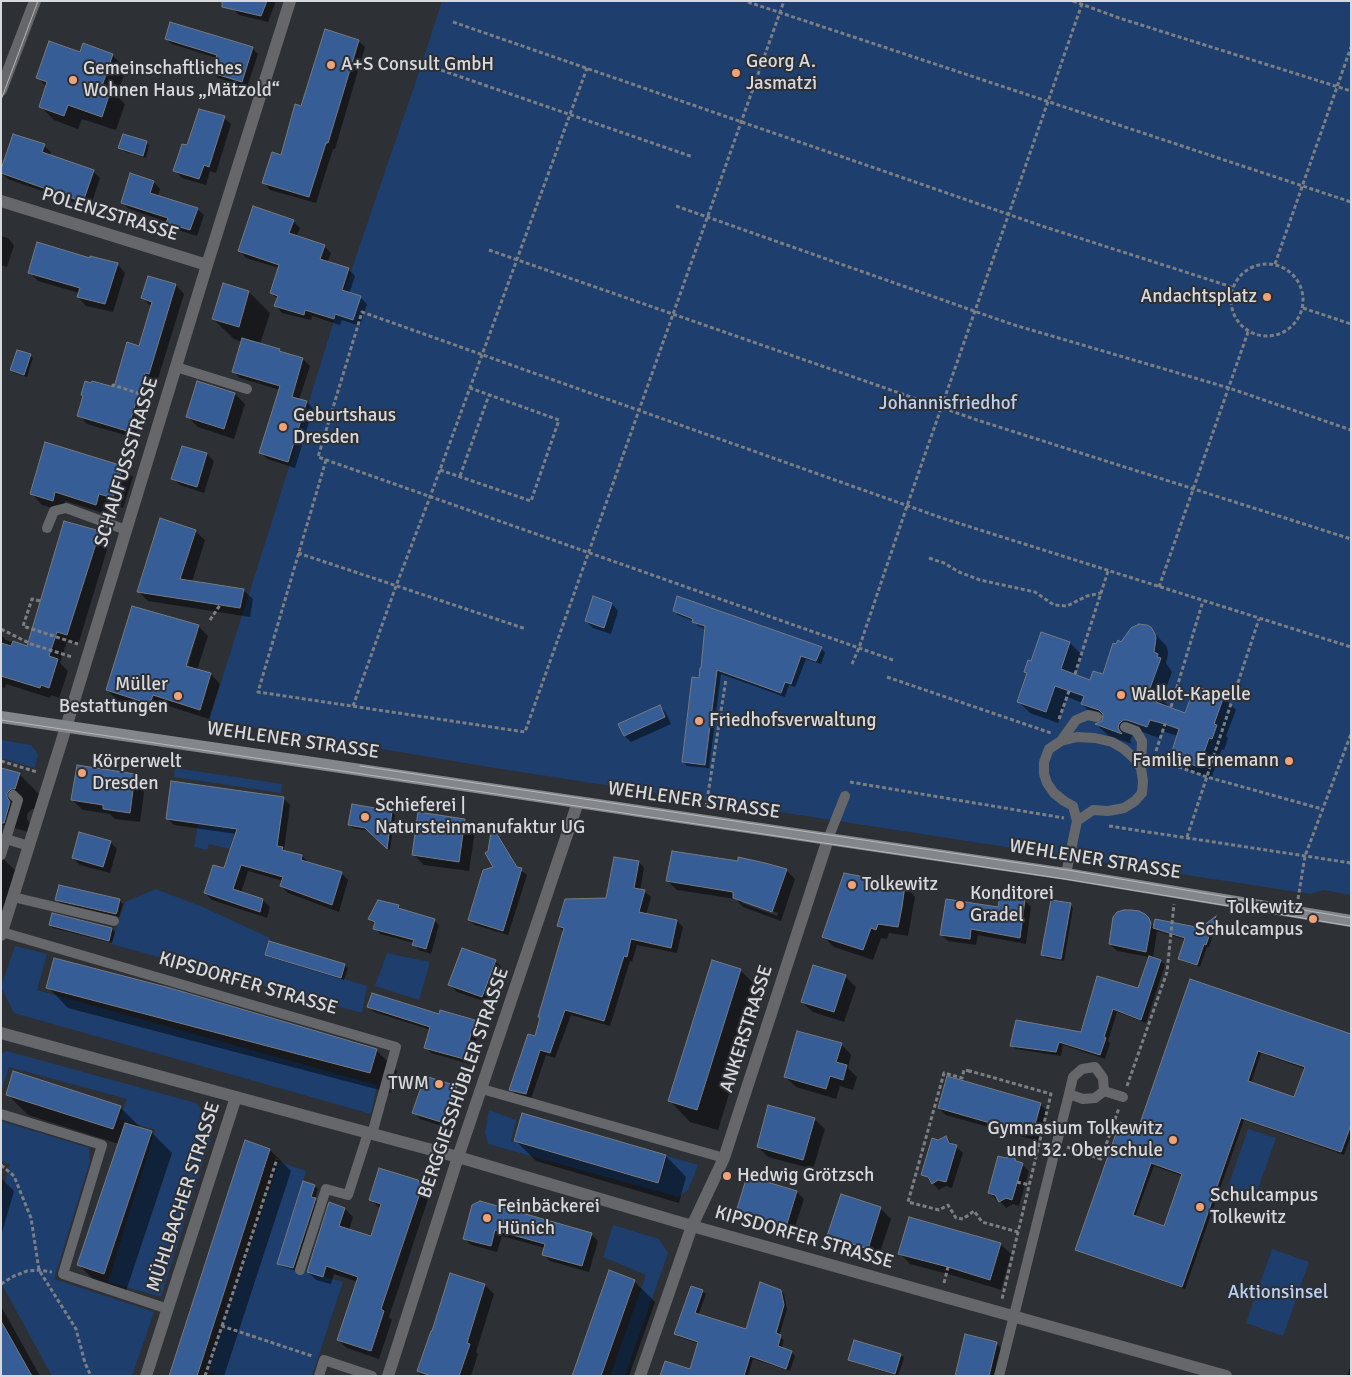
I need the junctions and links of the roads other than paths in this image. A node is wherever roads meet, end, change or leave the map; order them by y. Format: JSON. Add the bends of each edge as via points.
{"nodes":[{"id":1,"x":35,"y":1,"type":"edge"},
{"id":2,"x":290,"y":1,"type":"edge"},
{"id":3,"x":1,"y":90,"type":"edge"},
{"id":4,"x":1,"y":201,"type":"edge"},
{"id":5,"x":207,"y":265,"type":"junction"},
{"id":6,"x":176,"y":367,"type":"junction"},
{"id":7,"x":248,"y":389,"type":"dead end"},
{"id":8,"x":47,"y":528,"type":"dead end"},
{"id":9,"x":126,"y":530,"type":"junction"},
{"id":10,"x":1097,"y":717,"type":"dead end"},
{"id":11,"x":1,"y":718,"type":"edge"},
{"id":12,"x":66,"y":727,"type":"junction"},
{"id":13,"x":1125,"y":727,"type":"dead end"},
{"id":14,"x":1058,"y":737,"type":"junction"},
{"id":15,"x":1142,"y":768,"type":"junction"},
{"id":16,"x":13,"y":795,"type":"dead end"},
{"id":17,"x":845,"y":796,"type":"dead end"},
{"id":18,"x":578,"y":802,"type":"junction"},
{"id":19,"x":1077,"y":821,"type":"junction"},
{"id":20,"x":6,"y":839,"type":"junction"},
{"id":21,"x":828,"y":839,"type":"junction"},
{"id":22,"x":29,"y":846,"type":"junction"},
{"id":23,"x":1,"y":855,"type":"edge"},
{"id":24,"x":1066,"y":874,"type":"junction"},
{"id":25,"x":13,"y":897,"type":"junction"},
{"id":26,"x":114,"y":921,"type":"dead end"},
{"id":27,"x":1351,"y":921,"type":"edge"},
{"id":28,"x":2,"y":933,"type":"edge"},
{"id":29,"x":1,"y":1033,"type":"edge"},
{"id":30,"x":482,"y":1089,"type":"junction"},
{"id":31,"x":1104,"y":1091,"type":"junction"},
{"id":32,"x":1069,"y":1094,"type":"junction"},
{"id":33,"x":236,"y":1097,"type":"junction"},
{"id":34,"x":1123,"y":1097,"type":"road end"},
{"id":35,"x":1,"y":1114,"type":"edge"},
{"id":36,"x":370,"y":1133,"type":"junction"},
{"id":37,"x":458,"y":1156,"type":"junction"},
{"id":38,"x":724,"y":1158,"type":"junction"},
{"id":39,"x":692,"y":1226,"type":"junction"},
{"id":40,"x":300,"y":1270,"type":"dead end"},
{"id":41,"x":168,"y":1309,"type":"junction"},
{"id":42,"x":1014,"y":1316,"type":"junction"},
{"id":43,"x":146,"y":1376,"type":"edge"},
{"id":44,"x":319,"y":1376,"type":"edge"},
{"id":45,"x":372,"y":1376,"type":"edge"},
{"id":46,"x":388,"y":1376,"type":"edge"},
{"id":47,"x":640,"y":1376,"type":"edge"},
{"id":48,"x":999,"y":1376,"type":"edge"},
{"id":49,"x":1226,"y":1376,"type":"edge"}],
"edges":[{"from":1,"to":3,"type":"street"},
{"from":2,"to":5,"type":"street","name":"SCHAUFUSSSTRASSE"},
{"from":4,"to":5,"type":"street","name":"POLENZSTRASSE"},
{"from":5,"to":6,"type":"street","name":"SCHAUFUSSSTRASSE"},
{"from":6,"to":7,"type":"lane"},
{"from":6,"to":9,"type":"street","name":"SCHAUFUSSSTRASSE"},
{"from":8,"to":9,"type":"lane","via":[[54,511],[66,508]]},
{"from":9,"to":12,"type":"street","name":"SCHAUFUSSSTRASSE"},
{"from":10,"to":14,"type":"lane","via":[[1088,714],[1076,720]]},
{"from":11,"to":12,"type":"main road","name":"WEHLENER STRASSE"},
{"from":12,"to":18,"type":"main road","name":"WEHLENER STRASSE"},
{"from":12,"to":22,"type":"street","name":"SCHAUFUSSSTRASSE"},
{"from":13,"to":15,"type":"lane","via":[[1136,731],[1142,742]]},
{"from":14,"to":15,"type":"lane","via":[[1112,742]]},
{"from":14,"to":19,"type":"lane","via":[[1044,762],[1044,774],[1054,793],[1073,806]]},
{"from":15,"to":19,"type":"lane","via":[[1142,793],[1135,801],[1124,808],[1093,810]]},
{"from":16,"to":20,"type":"lane","via":[[18,800]]},
{"from":17,"to":21,"type":"lane"},
{"from":18,"to":21,"type":"main road","name":"WEHLENER STRASSE"},
{"from":18,"to":30,"type":"street","name":"BERGGIESSHÜBLER STRASSE"},
{"from":19,"to":24,"type":"lane"},
{"from":20,"to":22,"type":"lane"},
{"from":20,"to":23,"type":"lane"},
{"from":21,"to":24,"type":"main road","name":"WEHLENER STRASSE"},
{"from":21,"to":38,"type":"street","name":"ANKERSTRASSE"},
{"from":22,"to":25,"type":"street","name":"SCHAUFUSSSTRASSE"},
{"from":24,"to":27,"type":"main road","name":"WEHLENER STRASSE"},
{"from":25,"to":26,"type":"lane"},
{"from":25,"to":28,"type":"street","name":"SCHAUFUSSSTRASSE"},
{"from":28,"to":36,"type":"lane","name":"KIPSDORFER STRASSE","via":[[396,1047]]},
{"from":29,"to":33,"type":"street","name":"KIPSDORFER STRASSE"},
{"from":30,"to":37,"type":"street","name":"BERGGIESSHÜBLER STRASSE"},
{"from":30,"to":38,"type":"lane"},
{"from":31,"to":32,"type":"lane","via":[[1095,1098],[1083,1099]]},
{"from":31,"to":32,"type":"lane","via":[[1103,1078],[1096,1067],[1082,1069],[1073,1077]]},
{"from":31,"to":34,"type":"lane"},
{"from":32,"to":42,"type":"lane"},
{"from":33,"to":36,"type":"street","name":"KIPSDORFER STRASSE"},
{"from":33,"to":41,"type":"street","name":"MÜHLBACHER STRASSE"},
{"from":35,"to":41,"type":"lane","name":"MÜHLBACHER STRASSE","via":[[102,1145],[63,1274]]},
{"from":36,"to":37,"type":"street","name":"KIPSDORFER STRASSE"},
{"from":36,"to":40,"type":"lane","via":[[348,1195],[326,1189]]},
{"from":37,"to":39,"type":"street","name":"KIPSDORFER STRASSE"},
{"from":37,"to":46,"type":"street","name":"BERGGIESSHÜBLER STRASSE"},
{"from":38,"to":39,"type":"street","name":"ANKERSTRASSE"},
{"from":39,"to":42,"type":"street","name":"KIPSDORFER STRASSE"},
{"from":39,"to":47,"type":"street","name":"ANKERSTRASSE"},
{"from":41,"to":43,"type":"street","name":"MÜHLBACHER STRASSE"},
{"from":42,"to":48,"type":"lane"},
{"from":42,"to":49,"type":"street","name":"KIPSDORFER STRASSE"},
{"from":44,"to":45,"type":"lane","via":[[324,1360]]}]}
